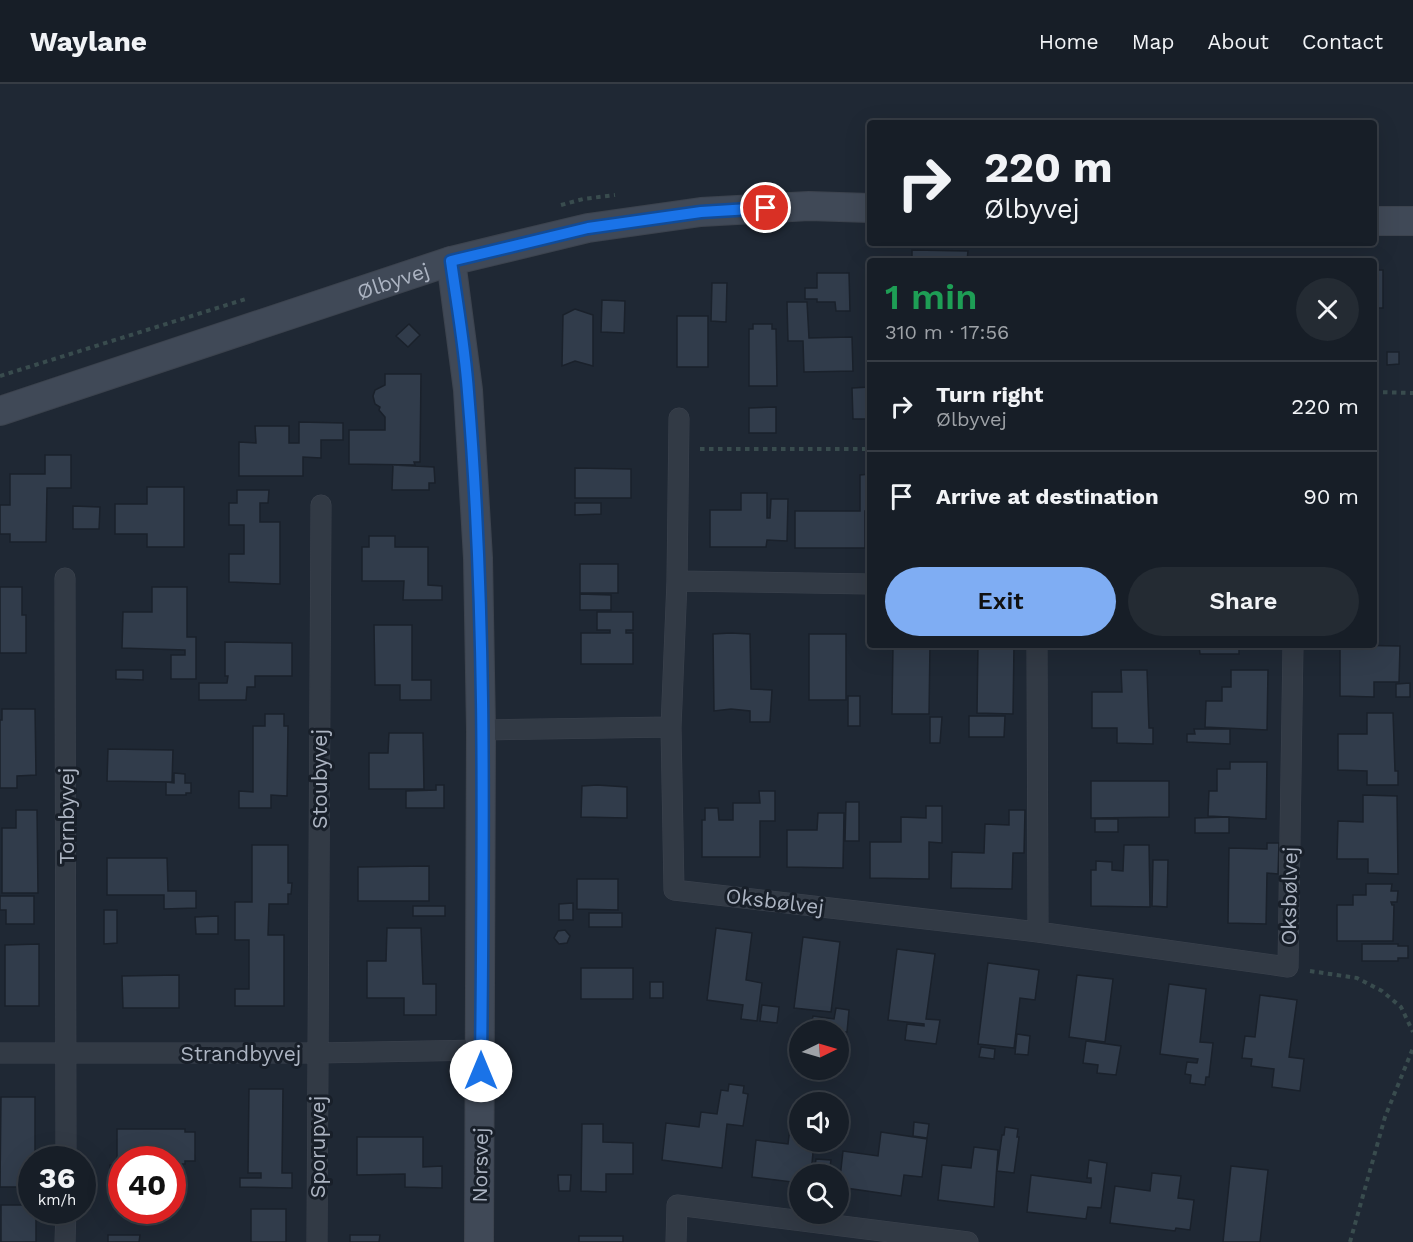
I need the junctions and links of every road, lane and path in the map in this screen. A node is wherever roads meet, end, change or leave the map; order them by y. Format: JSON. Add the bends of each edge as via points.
{"nodes":[{"id":1,"x":867,"y":208,"type":"edge"},
{"id":2,"x":1413,"y":220,"type":"edge"},
{"id":3,"x":1377,"y":221,"type":"edge"},
{"id":4,"x":451,"y":261,"type":"junction"},
{"id":5,"x":1377,"y":392,"type":"edge"},
{"id":6,"x":1413,"y":393,"type":"edge"},
{"id":7,"x":0,"y":411,"type":"edge"},
{"id":8,"x":679,"y":418,"type":"dead end"},
{"id":9,"x":678,"y":448,"type":"junction"},
{"id":10,"x":867,"y":449,"type":"edge"},
{"id":11,"x":321,"y":505,"type":"dead end"},
{"id":12,"x":64,"y":578,"type":"dead end"},
{"id":13,"x":676,"y":581,"type":"junction"},
{"id":14,"x":867,"y":584,"type":"edge"},
{"id":15,"x":1037,"y":648,"type":"edge"},
{"id":16,"x":1293,"y":648,"type":"edge"},
{"id":17,"x":670,"y":727,"type":"junction"},
{"id":18,"x":481,"y":730,"type":"junction"},
{"id":19,"x":1038,"y":932,"type":"junction"},
{"id":20,"x":1288,"y":967,"type":"junction"},
{"id":21,"x":1413,"y":1032,"type":"edge"},
{"id":22,"x":1413,"y":1048,"type":"edge"},
{"id":23,"x":481,"y":1050,"type":"junction"},
{"id":24,"x":0,"y":1053,"type":"edge"},
{"id":25,"x":66,"y":1053,"type":"junction"},
{"id":26,"x":317,"y":1053,"type":"junction"},
{"id":27,"x":66,"y":1146,"type":"edge"},
{"id":28,"x":66,"y":1224,"type":"edge"},
{"id":29,"x":65,"y":1242,"type":"edge"},
{"id":30,"x":317,"y":1242,"type":"edge"},
{"id":31,"x":479,"y":1242,"type":"edge"},
{"id":32,"x":676,"y":1242,"type":"edge"},
{"id":33,"x":968,"y":1242,"type":"edge"},
{"id":34,"x":1350,"y":1242,"type":"edge"}],
"edges":[{"from":1,"to":4,"type":"street","name":"Ølbyvej","via":[[809,206],[701,212],[588,228]]},
{"from":2,"to":3,"type":"street"},
{"from":4,"to":7,"type":"street","name":"Ølbyvej"},
{"from":4,"to":18,"type":"street","name":"Norsvej","via":[[468,390],[478,558]]},
{"from":5,"to":6,"type":"path"},
{"from":8,"to":9,"type":"street","name":"Oksbølvej"},
{"from":9,"to":10,"type":"path"},
{"from":9,"to":13,"type":"street","name":"Oksbølvej"},
{"from":11,"to":26,"type":"street","name":"Stoubyvej"},
{"from":12,"to":25,"type":"street","name":"Tornbyvej"},
{"from":13,"to":14,"type":"street"},
{"from":13,"to":17,"type":"street","name":"Oksbølvej"},
{"from":15,"to":19,"type":"street"},
{"from":16,"to":20,"type":"street","name":"Oksbølvej"},
{"from":17,"to":18,"type":"street"},
{"from":17,"to":19,"type":"street","name":"Oksbølvej","via":[[674,890]]},
{"from":18,"to":23,"type":"street","name":"Norsvej"},
{"from":19,"to":20,"type":"street","name":"Oksbølvej"},
{"from":20,"to":21,"type":"path","via":[[1357,978],[1382,991],[1401,1007]]},
{"from":22,"to":34,"type":"path","via":[[1385,1117]]},
{"from":23,"to":26,"type":"street","name":"Strandbyvej"},
{"from":23,"to":31,"type":"street","name":"Norsvej"},
{"from":24,"to":25,"type":"street","name":"Strandbyvej"},
{"from":25,"to":26,"type":"street","name":"Strandbyvej"},
{"from":25,"to":27,"type":"street","name":"Tornbyvej"},
{"from":26,"to":30,"type":"street","name":"Sporupvej"},
{"from":28,"to":29,"type":"street"},
{"from":32,"to":33,"type":"street","via":[[677,1205]]}]}
